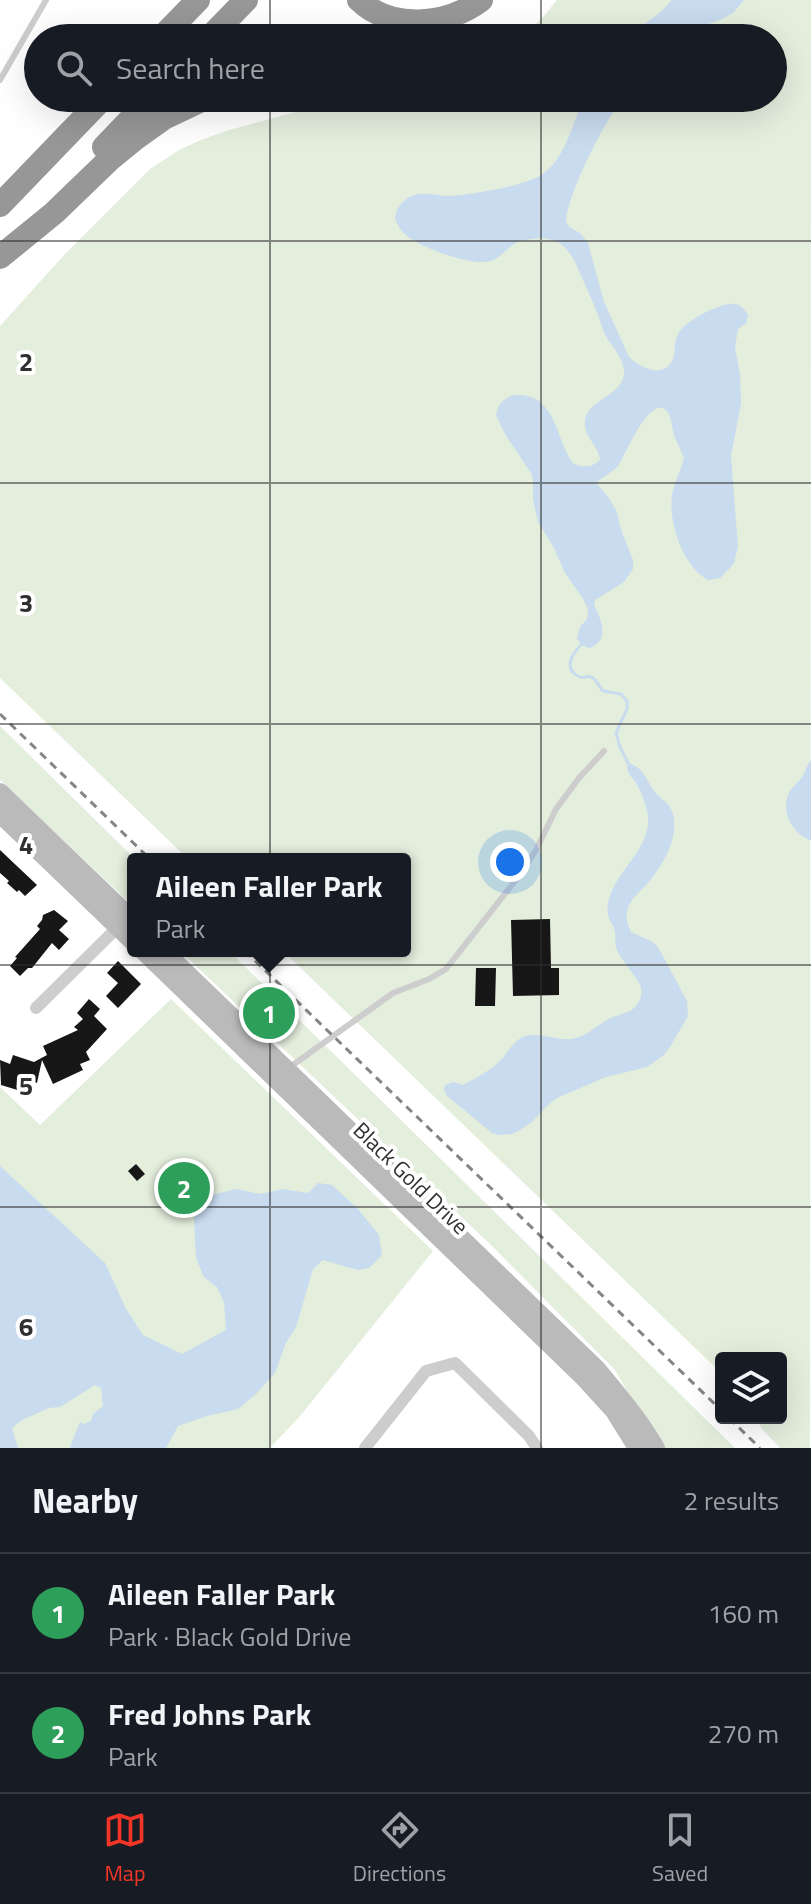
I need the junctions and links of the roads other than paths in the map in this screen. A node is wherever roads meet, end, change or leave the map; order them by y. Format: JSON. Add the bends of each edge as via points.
{"nodes":[{"id":1,"x":46,"y":0,"type":"edge"},
{"id":2,"x":180,"y":0,"type":"edge"},
{"id":3,"x":198,"y":0,"type":"edge"},
{"id":4,"x":246,"y":0,"type":"edge"},
{"id":5,"x":359,"y":0,"type":"edge"},
{"id":6,"x":481,"y":0,"type":"edge"},
{"id":7,"x":499,"y":0,"type":"edge"},
{"id":8,"x":32,"y":24,"type":"edge"},
{"id":9,"x":162,"y":24,"type":"edge"},
{"id":10,"x":175,"y":24,"type":"edge"},
{"id":11,"x":223,"y":24,"type":"edge"},
{"id":12,"x":460,"y":24,"type":"edge"},
{"id":13,"x":24,"y":38,"type":"edge"},
{"id":14,"x":0,"y":80,"type":"edge"},
{"id":15,"x":90,"y":112,"type":"edge"},
{"id":16,"x":138,"y":112,"type":"edge"},
{"id":17,"x":177,"y":112,"type":"edge"},
{"id":18,"x":0,"y":205,"type":"edge"},
{"id":19,"x":0,"y":256,"type":"edge"},
{"id":20,"x":604,"y":751,"type":"dead end"},
{"id":21,"x":0,"y":792,"type":"edge"},
{"id":22,"x":5,"y":816,"type":"edge"},
{"id":23,"x":126,"y":921,"type":"edge"},
{"id":24,"x":149,"y":957,"type":"edge"},
{"id":25,"x":170,"y":957,"type":"edge"},
{"id":26,"x":36,"y":1008,"type":"dead end"},
{"id":27,"x":287,"y":1070,"type":"junction"},
{"id":28,"x":365,"y":1448,"type":"edge"},
{"id":29,"x":537,"y":1448,"type":"edge"},
{"id":30,"x":637,"y":1448,"type":"edge"},
{"id":31,"x":656,"y":1448,"type":"edge"}],
"edges":[{"from":1,"to":8,"type":"lane"},
{"from":2,"to":9,"type":"highway"},
{"from":3,"to":10,"type":"highway"},
{"from":4,"to":11,"type":"highway"},
{"from":5,"to":6,"type":"highway","via":[[392,20],[418,22],[462,12]]},
{"from":7,"to":12,"type":"highway"},
{"from":13,"to":14,"type":"lane"},
{"from":15,"to":18,"type":"highway"},
{"from":16,"to":19,"type":"highway"},
{"from":17,"to":19,"type":"highway","via":[[109,160]]},
{"from":20,"to":27,"type":"lane","via":[[556,809],[522,872],[446,969],[393,993]]},
{"from":21,"to":22,"type":"main road"},
{"from":22,"to":23,"type":"main road"},
{"from":23,"to":26,"type":"street"},
{"from":24,"to":30,"type":"main road","name":"Black Gold Drive","via":[[583,1377],[614,1411]]},
{"from":25,"to":27,"type":"main road","name":"Black Gold Drive"},
{"from":27,"to":31,"type":"main road","name":"Black Gold Drive","via":[[597,1369]]},
{"from":28,"to":29,"type":"street","via":[[426,1371],[455,1363]]}]}
